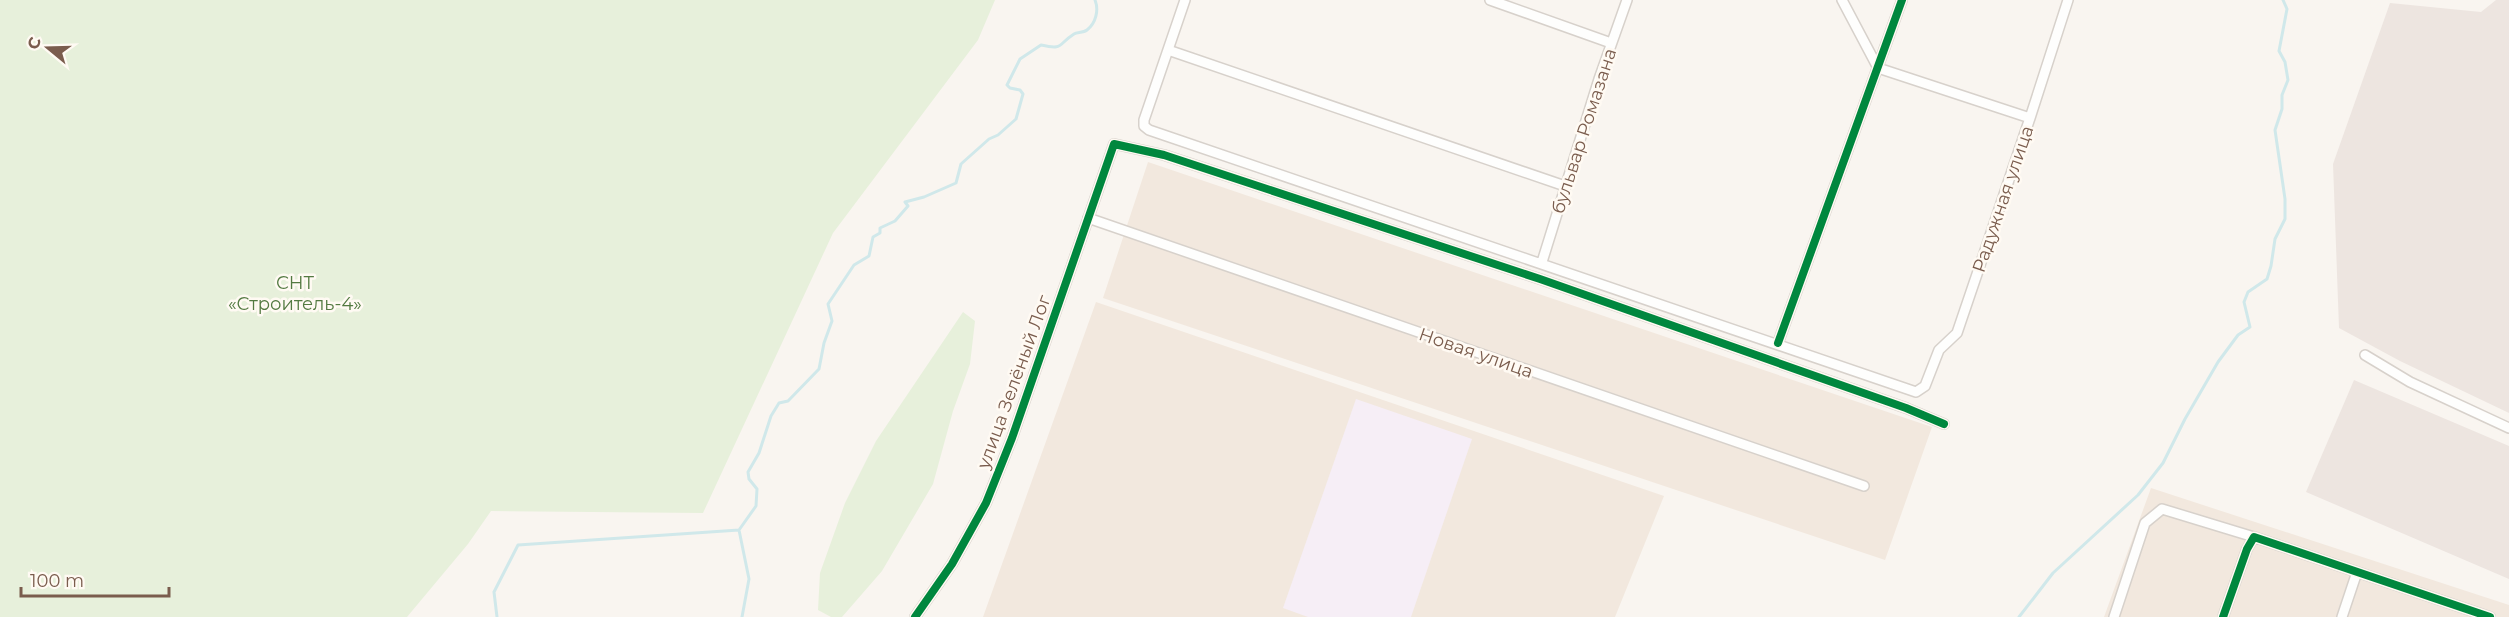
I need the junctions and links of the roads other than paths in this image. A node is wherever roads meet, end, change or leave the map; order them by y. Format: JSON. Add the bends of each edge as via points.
{"nodes":[{"id":1,"x":1185,"y":0,"type":"edge"},
{"id":2,"x":1490,"y":0,"type":"edge"},
{"id":3,"x":1627,"y":0,"type":"edge"},
{"id":4,"x":1842,"y":0,"type":"edge"},
{"id":5,"x":1902,"y":0,"type":"edge"},
{"id":6,"x":2068,"y":0,"type":"edge"},
{"id":7,"x":1611,"y":43,"type":"junction"},
{"id":8,"x":1168,"y":50,"type":"junction"},
{"id":9,"x":1878,"y":68,"type":"junction"},
{"id":10,"x":2030,"y":118,"type":"junction"},
{"id":11,"x":1565,"y":186,"type":"junction"},
{"id":12,"x":1088,"y":218,"type":"junction"},
{"id":13,"x":1542,"y":262,"type":"junction"},
{"id":14,"x":1778,"y":343,"type":"junction"},
{"id":15,"x":2365,"y":355,"type":"dead end"},
{"id":16,"x":1944,"y":424,"type":"dead end"},
{"id":17,"x":2509,"y":428,"type":"edge"},
{"id":18,"x":1864,"y":486,"type":"dead end"},
{"id":19,"x":2254,"y":537,"type":"junction"},
{"id":20,"x":2357,"y":572,"type":"junction"},
{"id":21,"x":2462,"y":607,"type":"junction"},
{"id":22,"x":915,"y":617,"type":"edge"},
{"id":23,"x":2114,"y":617,"type":"edge"},
{"id":24,"x":2223,"y":617,"type":"edge"},
{"id":25,"x":2342,"y":617,"type":"edge"},
{"id":26,"x":2458,"y":617,"type":"edge"},
{"id":27,"x":2490,"y":617,"type":"edge"}],
"edges":[{"from":1,"to":8,"type":"street"},
{"from":2,"to":7,"type":"street"},
{"from":3,"to":7,"type":"street","name":"бульвар Ромазана"},
{"from":4,"to":9,"type":"street"},
{"from":5,"to":9,"type":"street"},
{"from":6,"to":10,"type":"street","name":"Радужная улица"},
{"from":7,"to":11,"type":"street","name":"бульвар Ромазана"},
{"from":8,"to":11,"type":"street"},
{"from":8,"to":13,"type":"street","via":[[1144,120],[1146,128]]},
{"from":9,"to":10,"type":"street"},
{"from":9,"to":14,"type":"street"},
{"from":10,"to":14,"type":"street","name":"Радужная улица","via":[[1957,333],[1939,350],[1922,390],[1910,390]]},
{"from":11,"to":13,"type":"street","name":"бульвар Ромазана"},
{"from":12,"to":16,"type":"street","name":"улица Зелёный Лог","via":[[1114,144],[1164,155],[1540,279]]},
{"from":12,"to":18,"type":"street","name":"Новая улица"},
{"from":12,"to":22,"type":"street","name":"улица Зелёный Лог","via":[[986,502],[952,564]]},
{"from":13,"to":14,"type":"street"},
{"from":15,"to":17,"type":"street","via":[[2410,382]]},
{"from":19,"to":20,"type":"street"},
{"from":19,"to":23,"type":"street","via":[[2162,509],[2145,523]]},
{"from":19,"to":24,"type":"street"},
{"from":20,"to":21,"type":"street"},
{"from":20,"to":25,"type":"street"},
{"from":21,"to":26,"type":"street"},
{"from":21,"to":27,"type":"street"}]}
